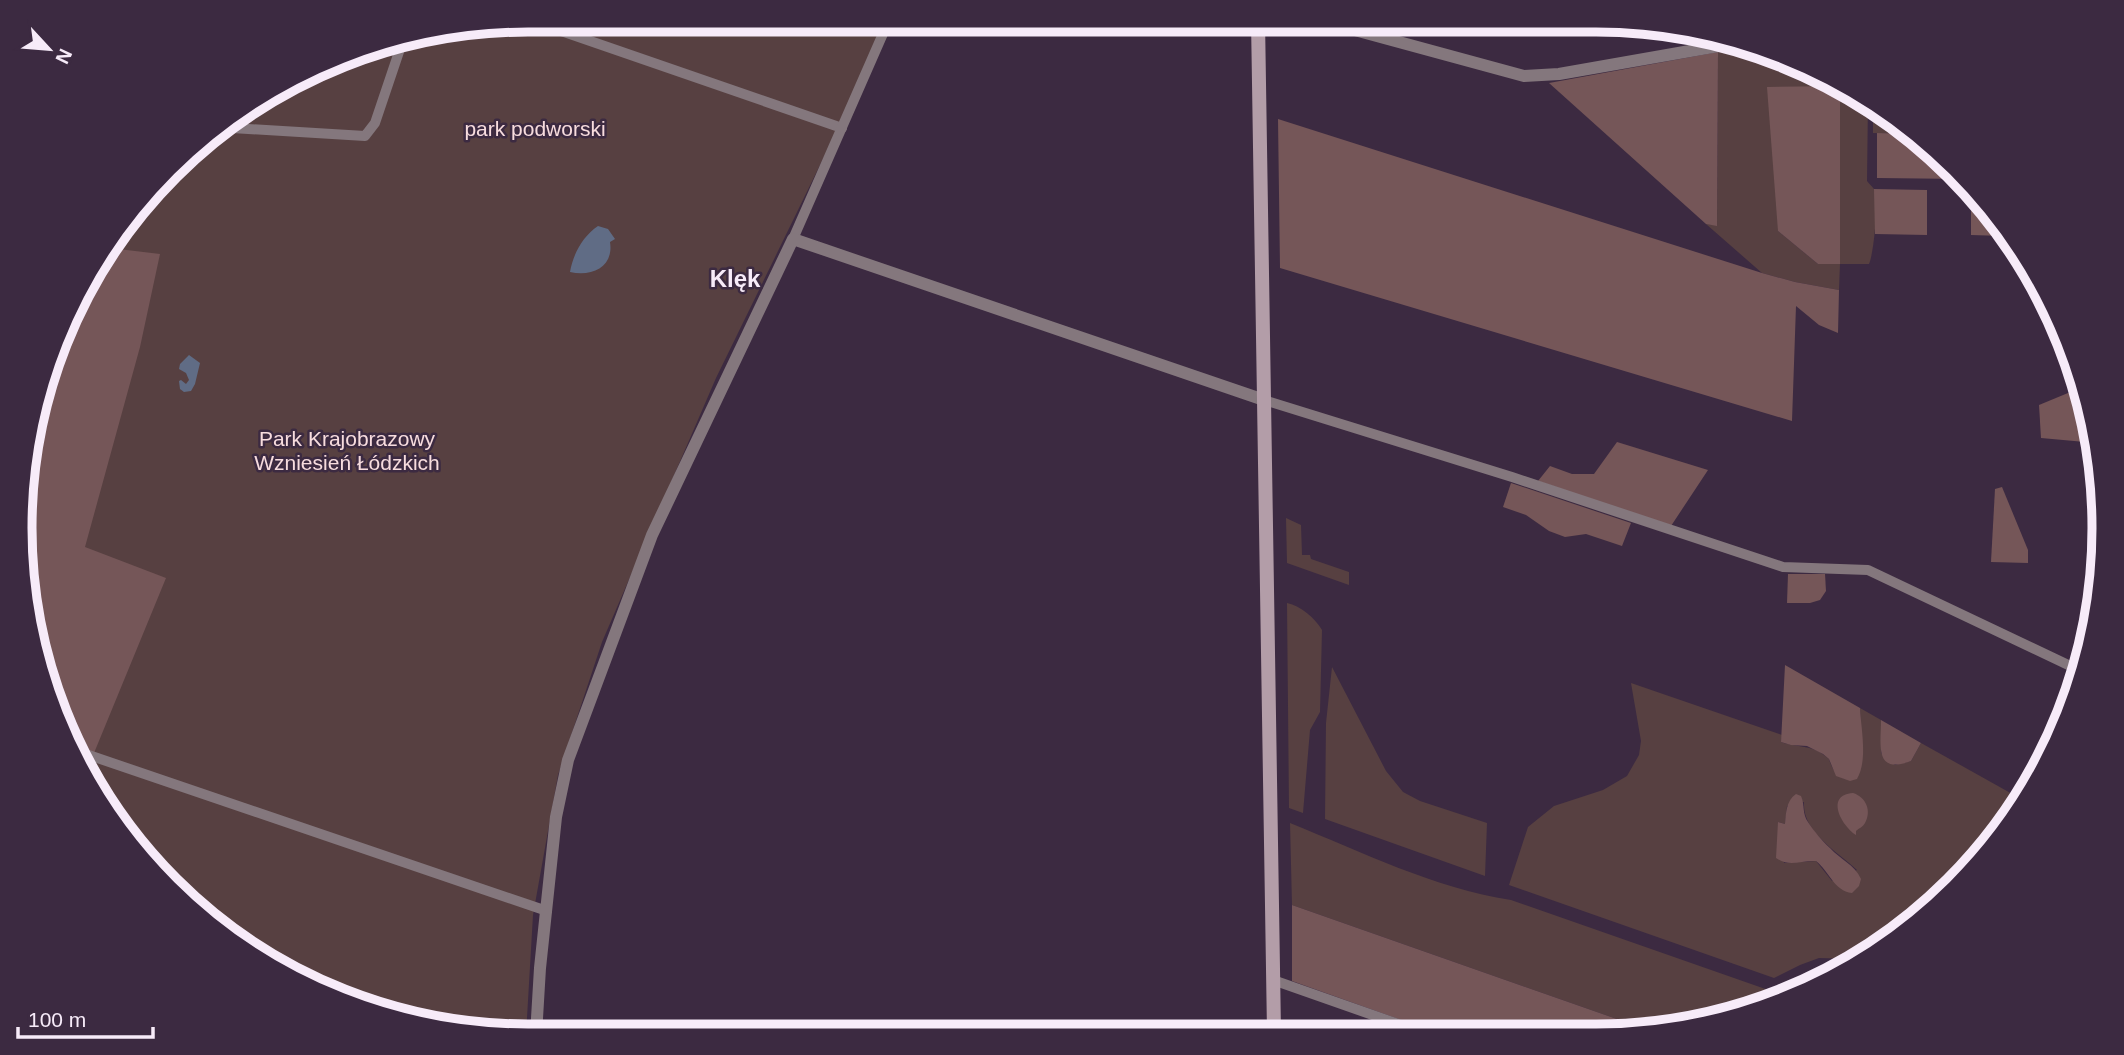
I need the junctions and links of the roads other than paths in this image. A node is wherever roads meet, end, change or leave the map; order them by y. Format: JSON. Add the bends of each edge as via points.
{"nodes":[{"id":1,"x":564,"y":32,"type":"edge"},
{"id":2,"x":885,"y":32,"type":"edge"},
{"id":3,"x":1258,"y":32,"type":"edge"},
{"id":4,"x":1362,"y":32,"type":"edge"},
{"id":5,"x":1712,"y":45,"type":"edge"},
{"id":6,"x":399,"y":48,"type":"edge"},
{"id":7,"x":234,"y":128,"type":"edge"},
{"id":8,"x":842,"y":128,"type":"junction"},
{"id":9,"x":793,"y":239,"type":"junction"},
{"id":10,"x":1264,"y":400,"type":"junction"},
{"id":11,"x":2072,"y":667,"type":"edge"},
{"id":12,"x":87,"y":754,"type":"edge"},
{"id":13,"x":547,"y":911,"type":"junction"},
{"id":14,"x":1273,"y":980,"type":"junction"},
{"id":15,"x":537,"y":1024,"type":"edge"},
{"id":16,"x":1274,"y":1024,"type":"edge"},
{"id":17,"x":1398,"y":1024,"type":"edge"}],
"edges":[{"from":1,"to":8,"type":"street"},
{"from":2,"to":8,"type":"street"},
{"from":3,"to":10,"type":"main road"},
{"from":4,"to":5,"type":"street","via":[[1524,76],[1559,74]]},
{"from":6,"to":7,"type":"street","via":[[375,123],[365,136]]},
{"from":8,"to":9,"type":"street"},
{"from":9,"to":10,"type":"street"},
{"from":9,"to":13,"type":"street","via":[[666,503],[611,641],[563,778]]},
{"from":10,"to":11,"type":"street","via":[[1783,567],[1868,570]]},
{"from":10,"to":14,"type":"main road"},
{"from":12,"to":13,"type":"street"},
{"from":13,"to":15,"type":"street"},
{"from":14,"to":16,"type":"main road"},
{"from":14,"to":17,"type":"street"}]}
